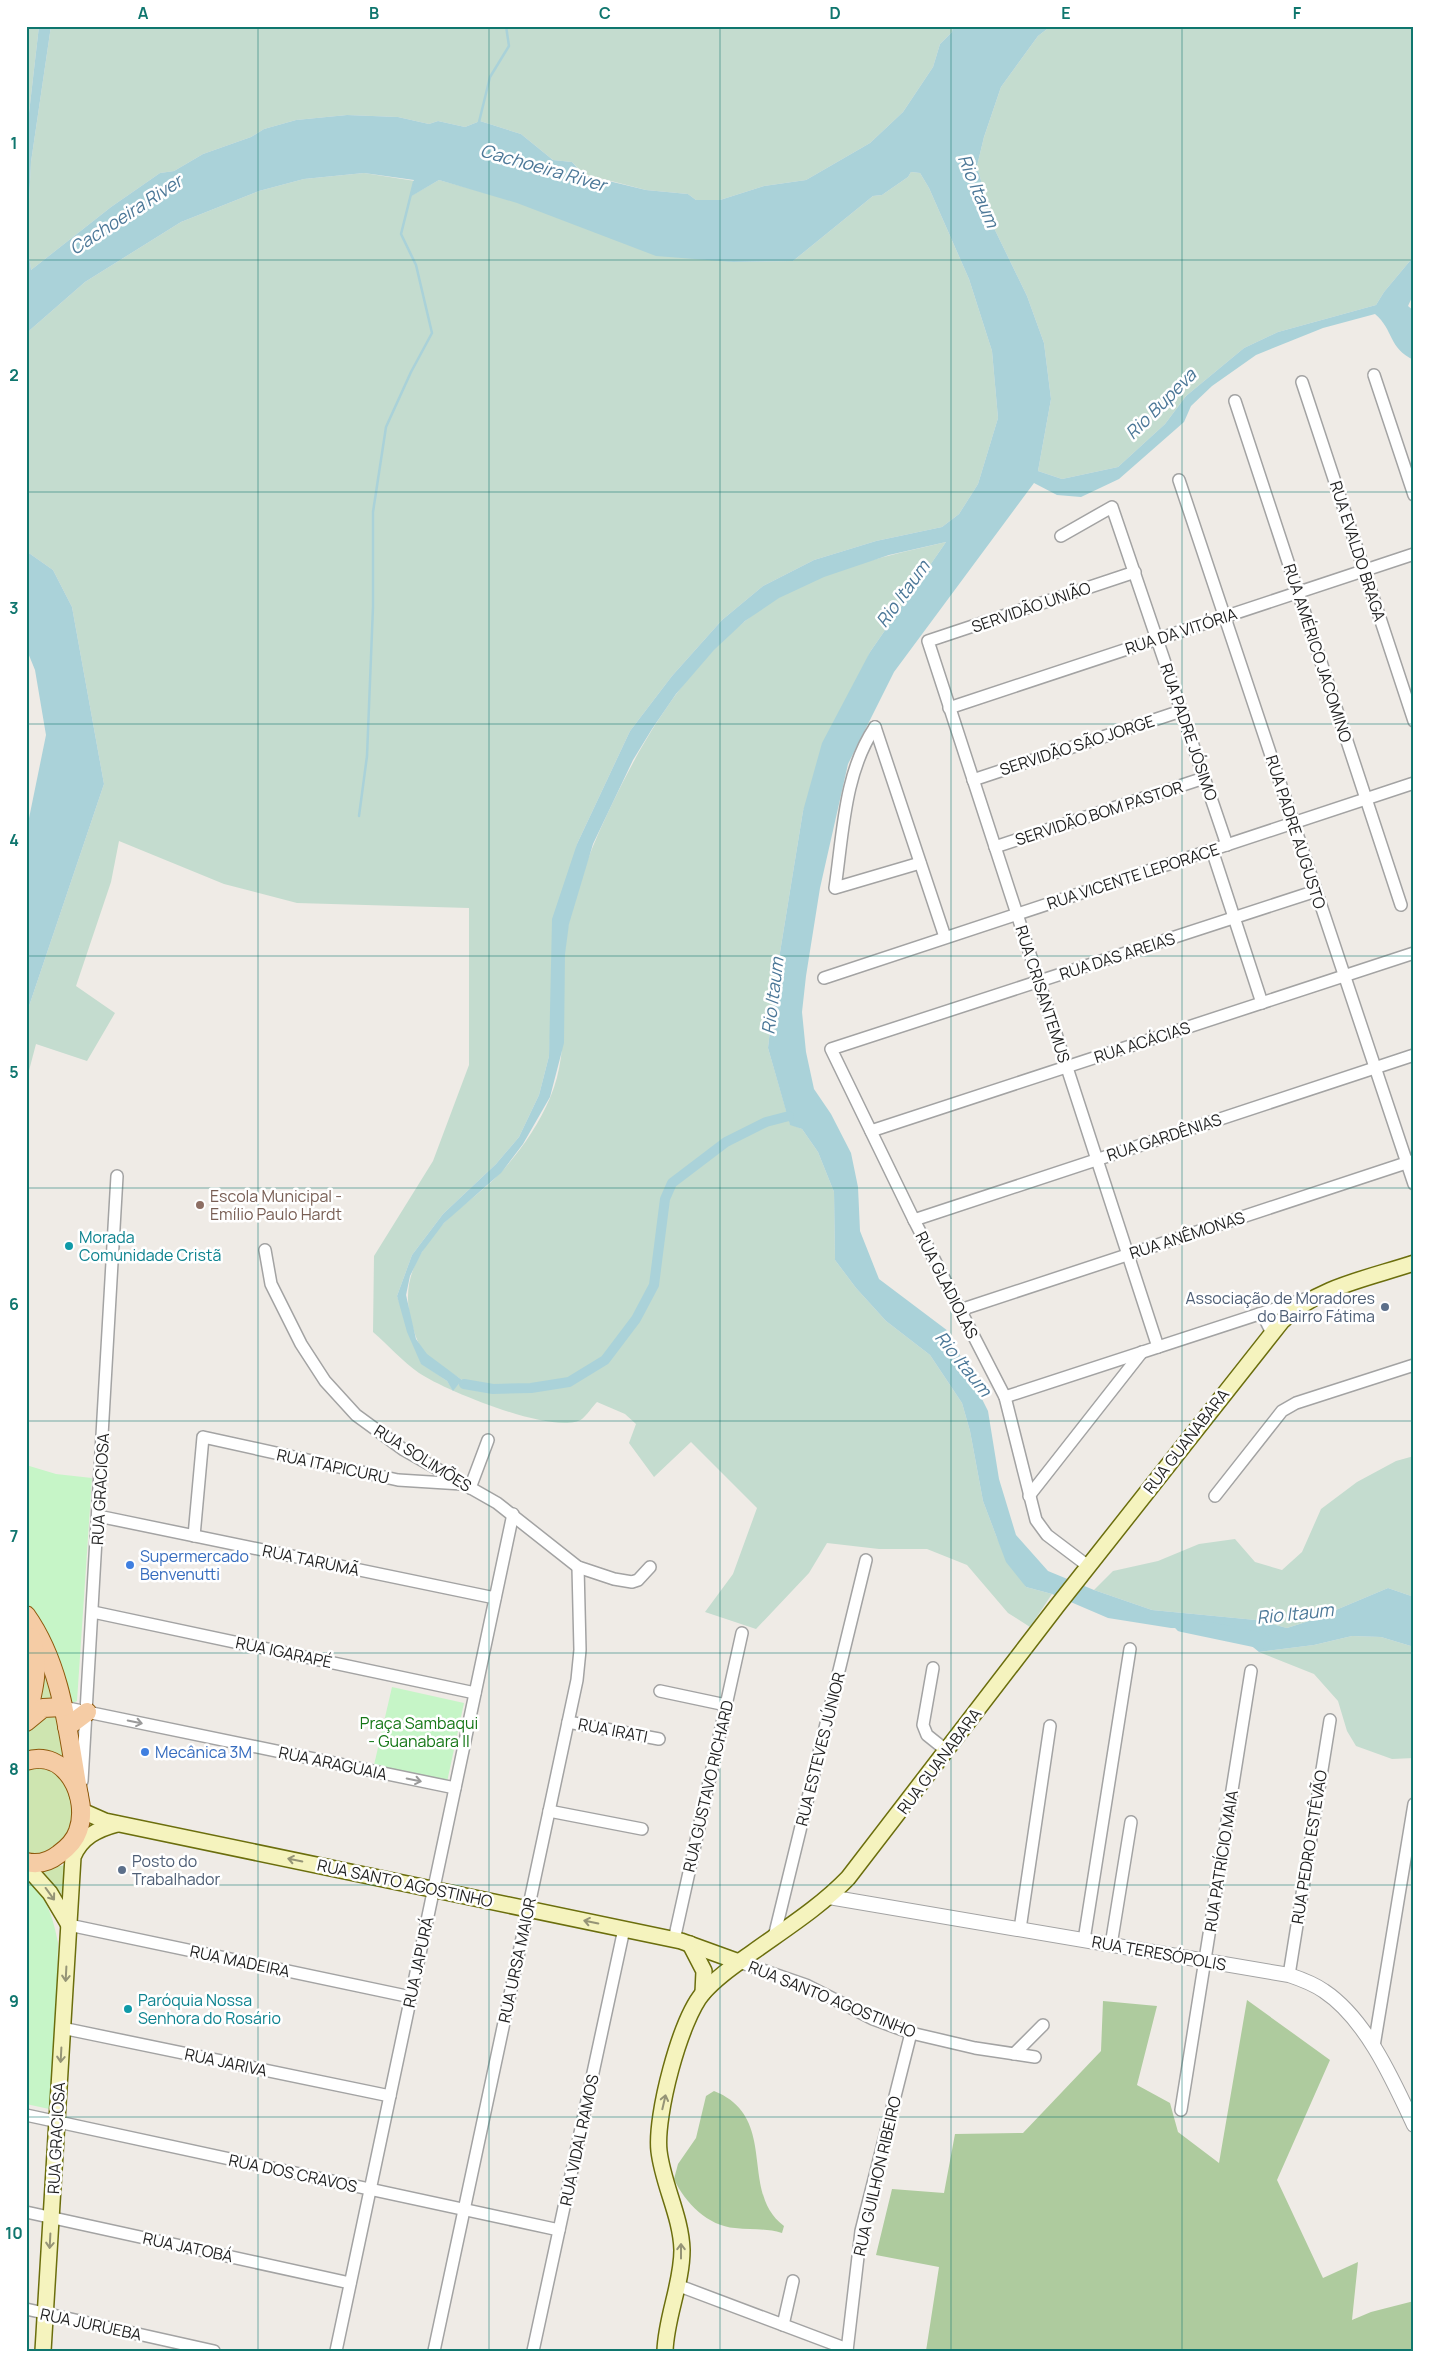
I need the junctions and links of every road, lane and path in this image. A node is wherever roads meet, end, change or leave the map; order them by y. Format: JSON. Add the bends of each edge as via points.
{"nodes":[{"id":1,"x":1374,"y":375,"type":"dead end"},
{"id":2,"x":1302,"y":382,"type":"dead end"},
{"id":3,"x":1235,"y":401,"type":"dead end"},
{"id":4,"x":1179,"y":480,"type":"dead end"},
{"id":5,"x":1414,"y":495,"type":"edge"},
{"id":6,"x":1061,"y":536,"type":"dead end"},
{"id":7,"x":1414,"y":554,"type":"edge"},
{"id":8,"x":1364,"y":570,"type":"junction"},
{"id":9,"x":1135,"y":572,"type":"junction"},
{"id":10,"x":1298,"y":592,"type":"junction"},
{"id":11,"x":1224,"y":617,"type":"junction"},
{"id":12,"x":1157,"y":639,"type":"junction"},
{"id":13,"x":928,"y":642,"type":"joint"},
{"id":14,"x":949,"y":708,"type":"junction"},
{"id":15,"x":1181,"y":710,"type":"junction"},
{"id":16,"x":1414,"y":720,"type":"edge"},
{"id":17,"x":1204,"y":778,"type":"junction"},
{"id":18,"x":973,"y":780,"type":"junction"},
{"id":19,"x":1414,"y":783,"type":"edge"},
{"id":20,"x":1366,"y":799,"type":"junction"},
{"id":21,"x":1293,"y":823,"type":"junction"},
{"id":22,"x":1226,"y":845,"type":"junction"},
{"id":23,"x":995,"y":847,"type":"junction"},
{"id":24,"x":1212,"y":850,"type":"junction"},
{"id":25,"x":920,"y":863,"type":"junction"},
{"id":26,"x":1316,"y":891,"type":"junction"},
{"id":27,"x":1401,"y":905,"type":"dead end"},
{"id":28,"x":1017,"y":914,"type":"junction"},
{"id":29,"x":1234,"y":918,"type":"junction"},
{"id":30,"x":945,"y":938,"type":"junction"},
{"id":31,"x":1414,"y":953,"type":"edge"},
{"id":32,"x":1344,"y":976,"type":"junction"},
{"id":33,"x":824,"y":978,"type":"dead end"},
{"id":34,"x":1039,"y":982,"type":"junction"},
{"id":35,"x":1262,"y":1002,"type":"junction"},
{"id":36,"x":831,"y":1049,"type":"joint"},
{"id":37,"x":1414,"y":1055,"type":"edge"},
{"id":38,"x":1066,"y":1067,"type":"junction"},
{"id":39,"x":1375,"y":1068,"type":"junction"},
{"id":40,"x":871,"y":1131,"type":"junction"},
{"id":41,"x":1097,"y":1159,"type":"junction"},
{"id":42,"x":1410,"y":1161,"type":"edge"},
{"id":43,"x":117,"y":1176,"type":"dead end"},
{"id":44,"x":1414,"y":1184,"type":"edge"},
{"id":45,"x":914,"y":1220,"type":"junction"},
{"id":46,"x":265,"y":1250,"type":"dead end"},
{"id":47,"x":1128,"y":1254,"type":"junction"},
{"id":48,"x":1414,"y":1263,"type":"edge"},
{"id":49,"x":1316,"y":1295,"type":"junction"},
{"id":50,"x":960,"y":1310,"type":"junction"},
{"id":51,"x":1259,"y":1314,"type":"junction"},
{"id":52,"x":1272,"y":1333,"type":"junction"},
{"id":53,"x":1158,"y":1347,"type":"junction"},
{"id":54,"x":1142,"y":1352,"type":"junction"},
{"id":55,"x":1414,"y":1365,"type":"edge"},
{"id":56,"x":1005,"y":1397,"type":"junction"},
{"id":57,"x":488,"y":1440,"type":"dead end"},
{"id":58,"x":467,"y":1486,"type":"junction"},
{"id":59,"x":1029,"y":1496,"type":"junction"},
{"id":60,"x":1215,"y":1496,"type":"dead end"},
{"id":61,"x":513,"y":1514,"type":"junction"},
{"id":62,"x":98,"y":1516,"type":"junction"},
{"id":63,"x":194,"y":1536,"type":"junction"},
{"id":64,"x":866,"y":1560,"type":"dead end"},
{"id":65,"x":578,"y":1567,"type":"junction"},
{"id":66,"x":650,"y":1567,"type":"dead end"},
{"id":67,"x":1085,"y":1570,"type":"junction"},
{"id":68,"x":495,"y":1598,"type":"junction"},
{"id":69,"x":93,"y":1612,"type":"junction"},
{"id":70,"x":26,"y":1615,"type":"edge"},
{"id":71,"x":26,"y":1625,"type":"edge"},
{"id":72,"x":742,"y":1633,"type":"dead end"},
{"id":73,"x":1130,"y":1648,"type":"dead end"},
{"id":74,"x":933,"y":1668,"type":"dead end"},
{"id":75,"x":1251,"y":1671,"type":"dead end"},
{"id":76,"x":660,"y":1691,"type":"dead end"},
{"id":77,"x":475,"y":1693,"type":"junction"},
{"id":78,"x":726,"y":1705,"type":"junction"},
{"id":79,"x":63,"y":1707,"type":"junction"},
{"id":80,"x":87,"y":1712,"type":"junction"},
{"id":81,"x":1330,"y":1720,"type":"dead end"},
{"id":82,"x":26,"y":1722,"type":"edge"},
{"id":83,"x":568,"y":1722,"type":"junction"},
{"id":84,"x":1050,"y":1726,"type":"dead end"},
{"id":85,"x":67,"y":1727,"type":"junction"},
{"id":86,"x":658,"y":1739,"type":"dead end"},
{"id":87,"x":947,"y":1751,"type":"junction"},
{"id":88,"x":26,"y":1761,"type":"edge"},
{"id":89,"x":455,"y":1788,"type":"junction"},
{"id":90,"x":80,"y":1803,"type":"junction"},
{"id":91,"x":1414,"y":1804,"type":"edge"},
{"id":92,"x":549,"y":1811,"type":"junction"},
{"id":93,"x":1132,"y":1822,"type":"dead end"},
{"id":94,"x":119,"y":1823,"type":"junction"},
{"id":95,"x":642,"y":1829,"type":"dead end"},
{"id":96,"x":76,"y":1851,"type":"junction"},
{"id":97,"x":55,"y":1858,"type":"junction"},
{"id":98,"x":26,"y":1862,"type":"edge"},
{"id":99,"x":26,"y":1866,"type":"edge"},
{"id":100,"x":434,"y":1889,"type":"junction"},
{"id":101,"x":829,"y":1897,"type":"junction"},
{"id":102,"x":528,"y":1909,"type":"junction"},
{"id":103,"x":69,"y":1925,"type":"junction"},
{"id":104,"x":624,"y":1929,"type":"junction"},
{"id":105,"x":1020,"y":1930,"type":"junction"},
{"id":106,"x":774,"y":1937,"type":"junction"},
{"id":107,"x":674,"y":1940,"type":"junction"},
{"id":108,"x":1084,"y":1940,"type":"junction"},
{"id":109,"x":690,"y":1944,"type":"junction"},
{"id":110,"x":1111,"y":1945,"type":"junction"},
{"id":111,"x":1205,"y":1961,"type":"junction"},
{"id":112,"x":739,"y":1962,"type":"junction"},
{"id":113,"x":1289,"y":1975,"type":"junction"},
{"id":114,"x":703,"y":1993,"type":"junction"},
{"id":115,"x":411,"y":1997,"type":"junction"},
{"id":116,"x":1043,"y":2025,"type":"dead end"},
{"id":117,"x":62,"y":2028,"type":"junction"},
{"id":118,"x":911,"y":2033,"type":"junction"},
{"id":119,"x":1374,"y":2046,"type":"junction"},
{"id":120,"x":1014,"y":2054,"type":"junction"},
{"id":121,"x":1035,"y":2057,"type":"dead end"},
{"id":122,"x":390,"y":2096,"type":"junction"},
{"id":123,"x":1181,"y":2110,"type":"dead end"},
{"id":124,"x":26,"y":2116,"type":"edge"},
{"id":125,"x":57,"y":2122,"type":"junction"},
{"id":126,"x":1414,"y":2125,"type":"edge"},
{"id":127,"x":370,"y":2190,"type":"junction"},
{"id":128,"x":464,"y":2210,"type":"junction"},
{"id":129,"x":26,"y":2212,"type":"edge"},
{"id":130,"x":51,"y":2217,"type":"junction"},
{"id":131,"x":559,"y":2230,"type":"junction"},
{"id":132,"x":793,"y":2282,"type":"dead end"},
{"id":133,"x":350,"y":2283,"type":"junction"},
{"id":134,"x":677,"y":2285,"type":"junction"},
{"id":135,"x":26,"y":2310,"type":"edge"},
{"id":136,"x":45,"y":2314,"type":"junction"},
{"id":137,"x":782,"y":2325,"type":"junction"},
{"id":138,"x":847,"y":2350,"type":"edge"},
{"id":139,"x":43,"y":2351,"type":"edge"},
{"id":140,"x":214,"y":2351,"type":"edge"},
{"id":141,"x":336,"y":2351,"type":"edge"},
{"id":142,"x":434,"y":2351,"type":"edge"},
{"id":143,"x":533,"y":2351,"type":"edge"},
{"id":144,"x":665,"y":2351,"type":"edge"}],
"edges":[{"from":1,"to":5,"type":"street"},
{"from":2,"to":8,"type":"street","name":"RUA EVALDO BRAGA"},
{"from":3,"to":10,"type":"street","name":"RUA AMÉRICO JACOMINO"},
{"from":4,"to":11,"type":"street","name":"RUA PADRE AUGUSTO"},
{"from":6,"to":9,"type":"street","name":"RUA PADRE JÓSIMO","via":[[1112,506]]},
{"from":7,"to":8,"type":"street","name":"RUA DA VITÓRIA"},
{"from":8,"to":10,"type":"street","name":"RUA DA VITÓRIA"},
{"from":8,"to":16,"type":"street","name":"RUA EVALDO BRAGA"},
{"from":9,"to":12,"type":"street","name":"RUA PADRE JÓSIMO"},
{"from":9,"to":13,"type":"street","name":"SERVIDÃO UNIÃO"},
{"from":10,"to":11,"type":"street","name":"RUA DA VITÓRIA"},
{"from":10,"to":20,"type":"street","name":"RUA AMÉRICO JACOMINO"},
{"from":11,"to":12,"type":"street","name":"RUA DA VITÓRIA"},
{"from":11,"to":21,"type":"street","name":"RUA PADRE AUGUSTO"},
{"from":12,"to":14,"type":"street","name":"RUA DA VITÓRIA"},
{"from":12,"to":15,"type":"street","name":"RUA PADRE JÓSIMO"},
{"from":13,"to":14,"type":"street","name":"RUA CRISANTEMUS"},
{"from":14,"to":18,"type":"street","name":"RUA CRISANTEMUS"},
{"from":15,"to":17,"type":"street","name":"RUA PADRE JÓSIMO"},
{"from":15,"to":18,"type":"street","name":"SERVIDÃO SÃO JORGE"},
{"from":17,"to":22,"type":"street","name":"RUA PADRE JÓSIMO"},
{"from":17,"to":23,"type":"street","name":"SERVIDÃO BOM PASTOR"},
{"from":18,"to":23,"type":"street","name":"RUA CRISANTEMUS"},
{"from":19,"to":20,"type":"street","name":"RUA VICENTE LEPORACE"},
{"from":20,"to":21,"type":"street","name":"RUA VICENTE LEPORACE"},
{"from":20,"to":27,"type":"street","name":"RUA AMÉRICO JACOMINO"},
{"from":21,"to":22,"type":"street","name":"RUA VICENTE LEPORACE"},
{"from":21,"to":26,"type":"street","name":"RUA PADRE AUGUSTO"},
{"from":22,"to":24,"type":"street","name":"RUA VICENTE LEPORACE"},
{"from":23,"to":28,"type":"street","name":"RUA CRISANTEMUS"},
{"from":24,"to":28,"type":"street","name":"RUA VICENTE LEPORACE"},
{"from":24,"to":29,"type":"street"},
{"from":25,"to":25,"type":"street","via":[[875,726],[859,755],[850,785],[836,888]]},
{"from":25,"to":30,"type":"street"},
{"from":26,"to":29,"type":"street","name":"RUA DAS AREIAS"},
{"from":26,"to":32,"type":"street","name":"RUA PADRE AUGUSTO"},
{"from":28,"to":30,"type":"street","name":"RUA VICENTE LEPORACE"},
{"from":28,"to":34,"type":"street","name":"RUA CRISANTEMUS"},
{"from":29,"to":34,"type":"street","name":"RUA DAS AREIAS"},
{"from":29,"to":35,"type":"street"},
{"from":30,"to":33,"type":"street","name":"RUA VICENTE LEPORACE"},
{"from":31,"to":32,"type":"street","name":"RUA ACÁCIAS"},
{"from":32,"to":35,"type":"street","name":"RUA ACÁCIAS"},
{"from":32,"to":39,"type":"street","name":"RUA PADRE AUGUSTO"},
{"from":34,"to":36,"type":"street","name":"RUA DAS AREIAS"},
{"from":34,"to":38,"type":"street","name":"RUA CRISANTEMUS"},
{"from":35,"to":38,"type":"street","name":"RUA ACÁCIAS"},
{"from":36,"to":40,"type":"street","name":"RUA GLADIOLAS"},
{"from":37,"to":39,"type":"street","name":"RUA GARDÊNIAS"},
{"from":38,"to":40,"type":"street","name":"RUA ACÁCIAS"},
{"from":38,"to":41,"type":"street","name":"RUA CRISANTEMUS"},
{"from":39,"to":41,"type":"street","name":"RUA GARDÊNIAS"},
{"from":39,"to":42,"type":"street","name":"RUA PADRE AUGUSTO"},
{"from":40,"to":45,"type":"street","name":"RUA GLADIOLAS"},
{"from":41,"to":45,"type":"street","name":"RUA GARDÊNIAS"},
{"from":41,"to":47,"type":"street","name":"RUA CRISANTEMUS"},
{"from":42,"to":44,"type":"street","name":"RUA PADRE AUGUSTO"},
{"from":42,"to":47,"type":"street","name":"RUA ANÊMONAS"},
{"from":43,"to":62,"type":"street","name":"RUA GRACIOSA"},
{"from":45,"to":50,"type":"street","name":"RUA GLADIOLAS"},
{"from":46,"to":58,"type":"street","name":"RUA SOLIMÕES","via":[[271,1284],[283,1309],[312,1363],[338,1397],[380,1434]]},
{"from":47,"to":50,"type":"street","name":"RUA ANÊMONAS"},
{"from":47,"to":53,"type":"street","name":"RUA CRISANTEMUS"},
{"from":48,"to":49,"type":"main road","name":"RUA GUANABARA"},
{"from":49,"to":51,"type":"street"},
{"from":49,"to":52,"type":"main road","name":"RUA GUANABARA","via":[[1296,1308]]},
{"from":50,"to":56,"type":"street","name":"RUA GLADIOLAS"},
{"from":51,"to":52,"type":"street"},
{"from":51,"to":53,"type":"street"},
{"from":52,"to":67,"type":"main road","name":"RUA GUANABARA"},
{"from":53,"to":54,"type":"street"},
{"from":54,"to":56,"type":"street"},
{"from":54,"to":59,"type":"street"},
{"from":55,"to":60,"type":"street","via":[[1282,1410]]},
{"from":56,"to":59,"type":"street","name":"RUA GLADIOLAS"},
{"from":57,"to":58,"type":"street"},
{"from":58,"to":61,"type":"street","name":"RUA SOLIMÕES"},
{"from":58,"to":63,"type":"street","name":"RUA ITAPICURU","via":[[398,1480],[203,1437]]},
{"from":59,"to":67,"type":"street","name":"RUA GLADIOLAS","via":[[1041,1529]]},
{"from":61,"to":65,"type":"street","name":"RUA SOLIMÕES"},
{"from":61,"to":68,"type":"street","name":"RUA JAPURÁ"},
{"from":62,"to":63,"type":"street","name":"RUA TARUMÃ"},
{"from":62,"to":69,"type":"street","name":"RUA GRACIOSA"},
{"from":63,"to":68,"type":"street","name":"RUA TARUMÃ"},
{"from":64,"to":106,"type":"street","name":"RUA ESTEVES JÚNIOR"},
{"from":65,"to":66,"type":"street","name":"RUA SOLIMÕES","via":[[632,1582]]},
{"from":65,"to":83,"type":"street","name":"RUA URSA MAIOR","via":[[579,1666]]},
{"from":67,"to":87,"type":"main road","name":"RUA GUANABARA"},
{"from":68,"to":77,"type":"street","name":"RUA JAPURÁ"},
{"from":69,"to":77,"type":"street","name":"RUA IGARAPÉ"},
{"from":69,"to":80,"type":"street","name":"RUA GRACIOSA"},
{"from":70,"to":79,"type":"main road","via":[[50,1661]]},
{"from":71,"to":82,"type":"main road","via":[[36,1657],[36,1674]]},
{"from":72,"to":78,"type":"street","name":"RUA GUSTAVO RICHARD"},
{"from":73,"to":108,"type":"street"},
{"from":74,"to":87,"type":"street","via":[[923,1724],[927,1734]]},
{"from":75,"to":111,"type":"street","name":"RUA PATRÍCIO MAIA"},
{"from":76,"to":78,"type":"street"},
{"from":77,"to":89,"type":"street","name":"RUA JAPURÁ"},
{"from":78,"to":107,"type":"street","name":"RUA GUSTAVO RICHARD"},
{"from":79,"to":80,"type":"street","name":"RUA ARAGUAIA"},
{"from":79,"to":82,"type":"main road","via":[[43,1708]]},
{"from":79,"to":85,"type":"main road"},
{"from":80,"to":85,"type":"main road"},
{"from":80,"to":89,"type":"street","name":"RUA ARAGUAIA","one_way":true},
{"from":80,"to":90,"type":"street","name":"RUA GRACIOSA"},
{"from":81,"to":113,"type":"street","name":"RUA PEDRO ESTÊVÃO"},
{"from":83,"to":86,"type":"street","name":"RUA IRATI"},
{"from":83,"to":92,"type":"street","name":"RUA URSA MAIOR"},
{"from":84,"to":105,"type":"street"},
{"from":85,"to":90,"type":"main road"},
{"from":87,"to":101,"type":"main road","name":"RUA GUANABARA","via":[[860,1864]]},
{"from":88,"to":90,"type":"main road","via":[[40,1758],[60,1764],[67,1771]]},
{"from":89,"to":100,"type":"street","name":"RUA JAPURÁ"},
{"from":90,"to":94,"type":"main road","name":"RUA SANTO AGOSTINHO","via":[[97,1818]]},
{"from":90,"to":97,"type":"main road","via":[[81,1820],[77,1834]]},
{"from":91,"to":119,"type":"street"},
{"from":92,"to":95,"type":"street"},
{"from":92,"to":102,"type":"street","name":"RUA URSA MAIOR"},
{"from":93,"to":110,"type":"street"},
{"from":94,"to":96,"type":"main road","via":[[92,1833]]},
{"from":100,"to":94,"type":"main road","name":"RUA SANTO AGOSTINHO","one_way":true},
{"from":96,"to":97,"type":"main road"},
{"from":96,"to":103,"type":"main road","name":"RUA GRACIOSA"},
{"from":97,"to":98,"type":"main road","via":[[38,1863]]},
{"from":99,"to":103,"type":"main road","one_way":true,"via":[[50,1893]]},
{"from":100,"to":102,"type":"main road","name":"RUA SANTO AGOSTINHO"},
{"from":100,"to":115,"type":"street","name":"RUA JAPURÁ"},
{"from":101,"to":105,"type":"street","name":"RUA TERESÓPOLIS"},
{"from":101,"to":106,"type":"main road","name":"RUA GUANABARA"},
{"from":104,"to":102,"type":"main road","name":"RUA SANTO AGOSTINHO","one_way":true},
{"from":102,"to":128,"type":"street","name":"RUA URSA MAIOR"},
{"from":103,"to":115,"type":"street","name":"RUA MADEIRA"},
{"from":103,"to":117,"type":"main road","name":"RUA GRACIOSA","one_way":true},
{"from":104,"to":107,"type":"main road","name":"RUA SANTO AGOSTINHO"},
{"from":104,"to":131,"type":"street","name":"RUA VIDAL RAMOS"},
{"from":105,"to":108,"type":"street","name":"RUA TERESÓPOLIS"},
{"from":106,"to":112,"type":"main road","name":"RUA GUANABARA"},
{"from":107,"to":109,"type":"main road","name":"RUA SANTO AGOSTINHO"},
{"from":108,"to":110,"type":"street","name":"RUA TERESÓPOLIS"},
{"from":109,"to":112,"type":"main road","name":"RUA SANTO AGOSTINHO"},
{"from":109,"to":114,"type":"main road","via":[[704,1971]]},
{"from":110,"to":111,"type":"street","name":"RUA TERESÓPOLIS"},
{"from":111,"to":113,"type":"street","name":"RUA TERESÓPOLIS"},
{"from":111,"to":123,"type":"street","name":"RUA PATRÍCIO MAIA"},
{"from":112,"to":114,"type":"main road","name":"RUA GUANABARA"},
{"from":112,"to":118,"type":"street","name":"RUA SANTO AGOSTINHO","via":[[806,1985],[873,2019]]},
{"from":113,"to":119,"type":"street","name":"RUA TERESÓPOLIS","via":[[1330,1996]]},
{"from":134,"to":114,"type":"main road","name":"RUA GUANABARA","one_way":true,"via":[[681,2242],[661,2161],[660,2128],[681,2035]]},
{"from":115,"to":122,"type":"street","name":"RUA JAPURÁ"},
{"from":116,"to":120,"type":"street"},
{"from":117,"to":122,"type":"street","name":"RUA JARIVA"},
{"from":117,"to":125,"type":"main road","name":"RUA GRACIOSA","one_way":true},
{"from":118,"to":120,"type":"street","name":"RUA SANTO AGOSTINHO"},
{"from":118,"to":138,"type":"street","name":"RUA GUILHON RIBEIRO","via":[[861,2232]]},
{"from":119,"to":126,"type":"street","name":"RUA TERESÓPOLIS"},
{"from":120,"to":121,"type":"street","name":"RUA SANTO AGOSTINHO"},
{"from":122,"to":127,"type":"street","name":"RUA JAPURÁ"},
{"from":124,"to":125,"type":"street","name":"RUA DOS CRAVOS"},
{"from":125,"to":127,"type":"street","name":"RUA DOS CRAVOS"},
{"from":125,"to":130,"type":"main road","name":"RUA GRACIOSA"},
{"from":127,"to":128,"type":"street","name":"RUA DOS CRAVOS"},
{"from":127,"to":133,"type":"street","name":"RUA JAPURÁ"},
{"from":128,"to":131,"type":"street","name":"RUA DOS CRAVOS"},
{"from":128,"to":142,"type":"street","name":"RUA URSA MAIOR"},
{"from":129,"to":130,"type":"street","name":"RUA JATOBÁ"},
{"from":130,"to":133,"type":"street","name":"RUA JATOBÁ"},
{"from":130,"to":136,"type":"main road","name":"RUA GRACIOSA","one_way":true},
{"from":131,"to":143,"type":"street","name":"RUA VIDAL RAMOS"},
{"from":132,"to":137,"type":"street"},
{"from":133,"to":141,"type":"street","name":"RUA JAPURÁ"},
{"from":134,"to":137,"type":"street"},
{"from":134,"to":144,"type":"main road","name":"RUA GUANABARA","via":[[667,2325]]},
{"from":135,"to":136,"type":"street","name":"RUA JURUEBA"},
{"from":136,"to":139,"type":"main road","name":"RUA GRACIOSA"},
{"from":136,"to":140,"type":"street","name":"RUA JURUEBA"},
{"from":137,"to":138,"type":"street"}]}
